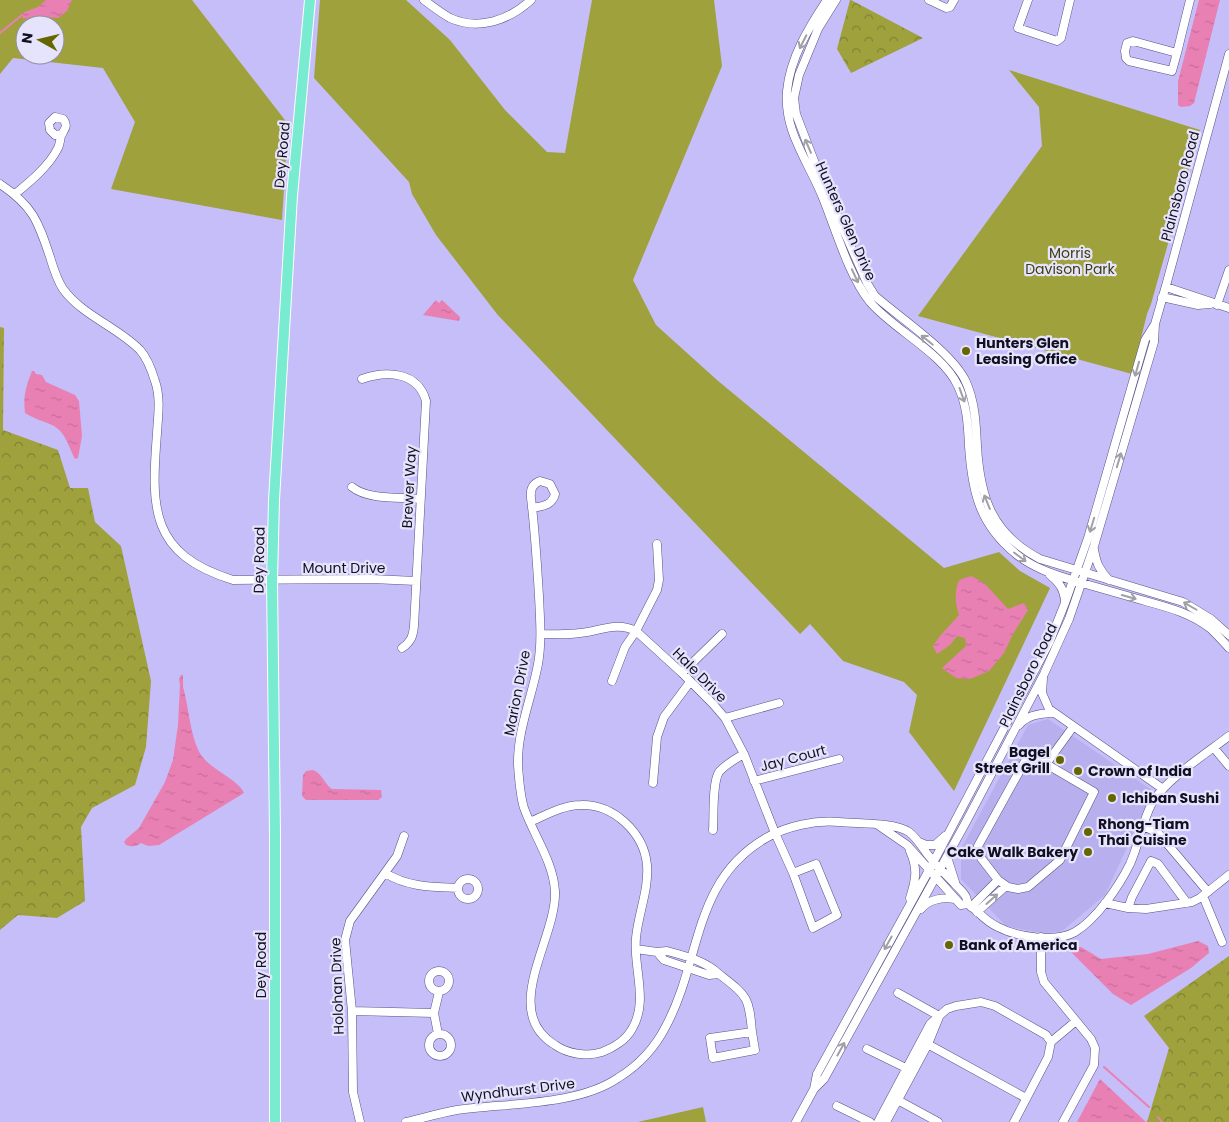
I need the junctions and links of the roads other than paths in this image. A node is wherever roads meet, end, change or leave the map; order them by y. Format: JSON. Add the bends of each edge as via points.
{"nodes":[{"id":1,"x":310,"y":0,"type":"edge"},
{"id":2,"x":424,"y":0,"type":"edge"},
{"id":3,"x":531,"y":0,"type":"edge"},
{"id":4,"x":827,"y":0,"type":"edge"},
{"id":5,"x":836,"y":0,"type":"edge"},
{"id":6,"x":929,"y":0,"type":"edge"},
{"id":7,"x":954,"y":0,"type":"edge"},
{"id":8,"x":1028,"y":0,"type":"edge"},
{"id":9,"x":1070,"y":0,"type":"edge"},
{"id":10,"x":1190,"y":0,"type":"edge"},
{"id":11,"x":1177,"y":52,"type":"junction"},
{"id":12,"x":1229,"y":54,"type":"edge"},
{"id":13,"x":62,"y":134,"type":"dead end"},
{"id":14,"x":0,"y":184,"type":"edge"},
{"id":15,"x":15,"y":194,"type":"junction"},
{"id":16,"x":1229,"y":270,"type":"edge"},
{"id":17,"x":1166,"y":287,"type":"junction"},
{"id":18,"x":1162,"y":297,"type":"junction"},
{"id":19,"x":1215,"y":304,"type":"junction"},
{"id":20,"x":1229,"y":308,"type":"edge"},
{"id":21,"x":1155,"y":324,"type":"junction"},
{"id":22,"x":362,"y":379,"type":"dead end"},
{"id":23,"x":352,"y":487,"type":"dead end"},
{"id":24,"x":420,"y":498,"type":"junction"},
{"id":25,"x":532,"y":508,"type":"dead end"},
{"id":26,"x":657,"y":544,"type":"dead end"},
{"id":27,"x":1094,"y":546,"type":"junction"},
{"id":28,"x":1045,"y":570,"type":"junction"},
{"id":29,"x":1076,"y":571,"type":"junction"},
{"id":30,"x":1085,"y":574,"type":"junction"},
{"id":31,"x":1074,"y":580,"type":"junction"},
{"id":32,"x":1109,"y":580,"type":"junction"},
{"id":33,"x":272,"y":581,"type":"junction"},
{"id":34,"x":416,"y":582,"type":"junction"},
{"id":35,"x":1082,"y":583,"type":"junction"},
{"id":36,"x":1066,"y":603,"type":"junction"},
{"id":37,"x":636,"y":631,"type":"junction"},
{"id":38,"x":541,"y":634,"type":"junction"},
{"id":39,"x":722,"y":634,"type":"dead end"},
{"id":40,"x":1229,"y":635,"type":"edge"},
{"id":41,"x":402,"y":648,"type":"dead end"},
{"id":42,"x":1229,"y":648,"type":"edge"},
{"id":43,"x":682,"y":673,"type":"junction"},
{"id":44,"x":1044,"y":674,"type":"junction"},
{"id":45,"x":612,"y":681,"type":"dead end"},
{"id":46,"x":690,"y":682,"type":"junction"},
{"id":47,"x":779,"y":704,"type":"dead end"},
{"id":48,"x":1054,"y":714,"type":"junction"},
{"id":49,"x":725,"y":718,"type":"junction"},
{"id":50,"x":1073,"y":727,"type":"junction"},
{"id":51,"x":1012,"y":735,"type":"junction"},
{"id":52,"x":1229,"y":736,"type":"edge"},
{"id":53,"x":1214,"y":748,"type":"junction"},
{"id":54,"x":744,"y":754,"type":"junction"},
{"id":55,"x":839,"y":759,"type":"dead end"},
{"id":56,"x":1046,"y":764,"type":"junction"},
{"id":57,"x":1229,"y":766,"type":"edge"},
{"id":58,"x":754,"y":782,"type":"junction"},
{"id":59,"x":653,"y":783,"type":"dead end"},
{"id":60,"x":1163,"y":790,"type":"junction"},
{"id":61,"x":530,"y":822,"type":"junction"},
{"id":62,"x":878,"y":825,"type":"junction"},
{"id":63,"x":1143,"y":826,"type":"junction"},
{"id":64,"x":714,"y":830,"type":"dead end"},
{"id":65,"x":950,"y":831,"type":"junction"},
{"id":66,"x":775,"y":833,"type":"junction"},
{"id":67,"x":404,"y":836,"type":"dead end"},
{"id":68,"x":919,"y":842,"type":"junction"},
{"id":69,"x":907,"y":845,"type":"junction"},
{"id":70,"x":947,"y":857,"type":"junction"},
{"id":71,"x":934,"y":862,"type":"junction"},
{"id":72,"x":940,"y":869,"type":"junction"},
{"id":73,"x":929,"y":870,"type":"junction"},
{"id":74,"x":385,"y":873,"type":"junction"},
{"id":75,"x":793,"y":873,"type":"junction"},
{"id":76,"x":1229,"y":875,"type":"edge"},
{"id":77,"x":935,"y":878,"type":"junction"},
{"id":78,"x":998,"y":880,"type":"junction"},
{"id":79,"x":1006,"y":886,"type":"junction"},
{"id":80,"x":957,"y":887,"type":"junction"},
{"id":81,"x":458,"y":888,"type":"dead end"},
{"id":82,"x":1205,"y":894,"type":"junction"},
{"id":83,"x":955,"y":899,"type":"junction"},
{"id":84,"x":1105,"y":903,"type":"junction"},
{"id":85,"x":1187,"y":903,"type":"junction"},
{"id":86,"x":972,"y":908,"type":"junction"},
{"id":87,"x":1128,"y":908,"type":"junction"},
{"id":88,"x":903,"y":917,"type":"junction"},
{"id":89,"x":915,"y":917,"type":"junction"},
{"id":90,"x":1042,"y":937,"type":"junction"},
{"id":91,"x":1222,"y":942,"type":"dead end"},
{"id":92,"x":636,"y":949,"type":"junction"},
{"id":93,"x":656,"y":952,"type":"junction"},
{"id":94,"x":691,"y":958,"type":"junction"},
{"id":95,"x":688,"y":969,"type":"junction"},
{"id":96,"x":719,"y":974,"type":"junction"},
{"id":97,"x":439,"y":992,"type":"dead end"},
{"id":98,"x":898,"y":993,"type":"dead end"},
{"id":99,"x":352,"y":1011,"type":"junction"},
{"id":100,"x":434,"y":1013,"type":"junction"},
{"id":101,"x":940,"y":1016,"type":"junction"},
{"id":102,"x":1076,"y":1021,"type":"junction"},
{"id":103,"x":752,"y":1032,"type":"junction"},
{"id":104,"x":438,"y":1034,"type":"dead end"},
{"id":105,"x":925,"y":1042,"type":"junction"},
{"id":106,"x":1051,"y":1042,"type":"junction"},
{"id":107,"x":867,"y":1049,"type":"dead end"},
{"id":108,"x":911,"y":1070,"type":"junction"},
{"id":109,"x":814,"y":1089,"type":"junction"},
{"id":110,"x":1026,"y":1098,"type":"junction"},
{"id":111,"x":895,"y":1099,"type":"junction"},
{"id":112,"x":837,"y":1106,"type":"dead end"},
{"id":113,"x":275,"y":1122,"type":"edge"},
{"id":114,"x":360,"y":1122,"type":"edge"},
{"id":115,"x":406,"y":1122,"type":"edge"},
{"id":116,"x":796,"y":1122,"type":"edge"},
{"id":117,"x":870,"y":1122,"type":"edge"},
{"id":118,"x":878,"y":1122,"type":"edge"},
{"id":119,"x":886,"y":1122,"type":"edge"},
{"id":120,"x":938,"y":1122,"type":"edge"},
{"id":121,"x":1014,"y":1122,"type":"edge"},
{"id":122,"x":1063,"y":1122,"type":"edge"}],
"edges":[{"from":1,"to":33,"type":"main road","name":"Dey Road","via":[[292,196]]},
{"from":2,"to":3,"type":"street","via":[[449,17],[477,23],[493,22],[511,15]]},
{"from":4,"to":28,"type":"street","name":"Hunters Glen Drive","one_way":true,"via":[[813,21],[791,72],[787,92],[792,131],[862,290],[870,302],[945,366],[958,384],[968,420],[972,474],[979,508],[991,530],[1016,555]]},
{"from":29,"to":5,"type":"street","name":"Hunters Glen Drive","one_way":true,"via":[[1040,560],[1025,551],[997,522],[984,495],[976,415],[966,382],[953,362],[875,296],[821,179],[801,130],[794,98],[807,52]]},
{"from":6,"to":7,"type":"street","via":[[946,8]]},
{"from":8,"to":9,"type":"street","via":[[1018,28],[1057,41],[1061,38]]},
{"from":10,"to":11,"type":"street"},
{"from":11,"to":11,"type":"street","via":[[1172,71],[1129,61],[1125,51],[1127,43],[1133,40]]},
{"from":12,"to":17,"type":"street","name":"Plainsboro Road"},
{"from":13,"to":15,"type":"street","via":[[52,158]]},
{"from":14,"to":15,"type":"street","name":"Mount Drive"},
{"from":15,"to":33,"type":"street","name":"Mount Drive","via":[[38,222],[62,287],[76,305],[128,340],[141,352],[150,368],[159,398],[155,505],[170,540],[194,564],[212,574],[233,580]]},
{"from":16,"to":19,"type":"street"},
{"from":17,"to":18,"type":"street","name":"Plainsboro Road"},
{"from":17,"to":19,"type":"street"},
{"from":18,"to":19,"type":"street","via":[[1198,305]]},
{"from":18,"to":21,"type":"street","name":"Plainsboro Road"},
{"from":19,"to":20,"type":"street"},
{"from":27,"to":21,"type":"street","name":"Plainsboro Road","one_way":true,"via":[[1154,342]]},
{"from":21,"to":29,"type":"street","name":"Plainsboro Road","one_way":true,"via":[[1146,340]]},
{"from":22,"to":24,"type":"street","name":"Brewer Way","via":[[381,374],[396,375],[407,378],[423,391],[426,401]]},
{"from":23,"to":24,"type":"street","via":[[368,495]]},
{"from":24,"to":34,"type":"street","name":"Brewer Way"},
{"from":25,"to":38,"type":"street","name":"Marion Drive"},
{"from":26,"to":37,"type":"street","via":[[657,590]]},
{"from":27,"to":30,"type":"street","name":"Plainsboro Road"},
{"from":27,"to":32,"type":"street","via":[[1098,565]]},
{"from":28,"to":31,"type":"street","name":"Hunters Glen Drive"},
{"from":28,"to":36,"type":"street","via":[[1058,581]]},
{"from":29,"to":30,"type":"street","name":"Hunters Glen Drive"},
{"from":29,"to":31,"type":"street","name":"Plainsboro Road"},
{"from":30,"to":32,"type":"street","name":"Hunters Glen Drive"},
{"from":30,"to":35,"type":"street","name":"Plainsboro Road"},
{"from":31,"to":35,"type":"street","name":"Hunters Glen Drive"},
{"from":31,"to":36,"type":"street","name":"Plainsboro Road"},
{"from":40,"to":32,"type":"street","name":"Hunters Glen Drive","one_way":true,"via":[[1184,602]]},
{"from":33,"to":34,"type":"street","name":"Mount Drive","via":[[372,579]]},
{"from":33,"to":113,"type":"main road","name":"Dey Road"},
{"from":34,"to":41,"type":"street","name":"Brewer Way","via":[[412,637]]},
{"from":35,"to":42,"type":"street","name":"Hunters Glen Drive","one_way":true,"via":[[1181,612],[1210,628]]},
{"from":35,"to":44,"type":"street","name":"Plainsboro Road"},
{"from":36,"to":65,"type":"street","name":"Plainsboro Road"},
{"from":37,"to":38,"type":"street","via":[[619,626],[569,634]]},
{"from":37,"to":43,"type":"street","name":"Hale Drive"},
{"from":37,"to":45,"type":"street","via":[[625,647]]},
{"from":38,"to":61,"type":"street","name":"Marion Drive","via":[[518,762],[521,796]]},
{"from":39,"to":43,"type":"street"},
{"from":43,"to":46,"type":"street","name":"Hale Drive"},
{"from":44,"to":48,"type":"street","via":[[1043,699]]},
{"from":44,"to":51,"type":"street","name":"Plainsboro Road"},
{"from":46,"to":49,"type":"street","name":"Hale Drive"},
{"from":46,"to":59,"type":"street","via":[[664,717],[657,737]]},
{"from":47,"to":49,"type":"street"},
{"from":48,"to":50,"type":"street"},
{"from":48,"to":51,"type":"street","via":[[1028,718]]},
{"from":49,"to":54,"type":"street","name":"Hale Drive"},
{"from":50,"to":56,"type":"street"},
{"from":50,"to":60,"type":"street"},
{"from":51,"to":70,"type":"street","name":"Plainsboro Road"},
{"from":52,"to":53,"type":"street"},
{"from":53,"to":57,"type":"street"},
{"from":53,"to":60,"type":"street"},
{"from":54,"to":58,"type":"street","name":"Hale Drive"},
{"from":54,"to":64,"type":"street","via":[[732,760],[718,774]]},
{"from":55,"to":58,"type":"street","name":"Jay Court"},
{"from":56,"to":78,"type":"street","via":[[1029,754],[978,846],[981,858]]},
{"from":56,"to":79,"type":"street","via":[[1094,792],[1060,860],[1028,888]]},
{"from":58,"to":66,"type":"street","name":"Hale Drive"},
{"from":60,"to":63,"type":"street","via":[[1152,803]]},
{"from":61,"to":92,"type":"street","name":"Marion Drive","via":[[582,804],[614,814],[631,827],[642,843],[647,865]]},
{"from":61,"to":92,"type":"street","name":"Marion Drive","via":[[551,871],[555,891],[552,918],[531,989],[533,1018],[543,1036],[560,1049],[584,1054],[600,1053],[625,1038],[640,1011]]},
{"from":62,"to":66,"type":"street","name":"Wyndhurst Drive","via":[[832,822],[807,824]]},
{"from":62,"to":68,"type":"street","name":"Wyndhurst Drive","via":[[902,829]]},
{"from":62,"to":69,"type":"street"},
{"from":63,"to":82,"type":"street","via":[[1158,833]]},
{"from":63,"to":84,"type":"street","via":[[1130,864]]},
{"from":65,"to":68,"type":"street","via":[[935,845]]},
{"from":65,"to":71,"type":"street","name":"Plainsboro Road"},
{"from":66,"to":75,"type":"street"},
{"from":66,"to":94,"type":"street","name":"Wyndhurst Drive","via":[[747,851],[716,887],[707,905]]},
{"from":67,"to":74,"type":"street","name":"Holohan Drive","via":[[397,856]]},
{"from":68,"to":71,"type":"street","name":"Wyndhurst Drive"},
{"from":69,"to":73,"type":"street"},
{"from":69,"to":88,"type":"street","via":[[915,863],[916,877]]},
{"from":70,"to":72,"type":"street","name":"Plainsboro Road"},
{"from":70,"to":80,"type":"street"},
{"from":71,"to":72,"type":"street","name":"Wyndhurst Drive"},
{"from":71,"to":73,"type":"street","name":"Plainsboro Road"},
{"from":72,"to":77,"type":"street","name":"Plainsboro Road"},
{"from":72,"to":80,"type":"street","name":"Wyndhurst Drive"},
{"from":73,"to":77,"type":"street"},
{"from":73,"to":88,"type":"street","name":"Plainsboro Road"},
{"from":74,"to":81,"type":"street","via":[[412,885]]},
{"from":74,"to":99,"type":"street","name":"Holohan Drive","via":[[350,921],[345,940]]},
{"from":75,"to":75,"type":"street","via":[[813,928],[836,915],[816,864]]},
{"from":76,"to":82,"type":"street"},
{"from":77,"to":83,"type":"street"},
{"from":77,"to":89,"type":"street","name":"Plainsboro Road"},
{"from":78,"to":79,"type":"street"},
{"from":78,"to":86,"type":"street"},
{"from":86,"to":79,"type":"street","one_way":true},
{"from":80,"to":86,"type":"street"},
{"from":82,"to":85,"type":"street"},
{"from":82,"to":91,"type":"street"},
{"from":83,"to":86,"type":"street"},
{"from":83,"to":89,"type":"street","via":[[934,900],[924,905]]},
{"from":84,"to":87,"type":"street"},
{"from":84,"to":90,"type":"street","via":[[1075,932]]},
{"from":85,"to":87,"type":"street","via":[[1146,909]]},
{"from":85,"to":87,"type":"street","via":[[1158,864],[1151,861]]},
{"from":86,"to":90,"type":"street","via":[[999,928]]},
{"from":88,"to":109,"type":"street","name":"Plainsboro Road","one_way":true,"via":[[817,1074]]},
{"from":109,"to":89,"type":"street","name":"Plainsboro Road","one_way":true,"via":[[824,1079]]},
{"from":90,"to":102,"type":"street","via":[[1041,972],[1044,982]]},
{"from":92,"to":93,"type":"street"},
{"from":93,"to":94,"type":"street","via":[[667,951]]},
{"from":93,"to":95,"type":"street","via":[[664,960]]},
{"from":94,"to":95,"type":"street","name":"Wyndhurst Drive"},
{"from":94,"to":96,"type":"street"},
{"from":95,"to":96,"type":"street","via":[[709,975]]},
{"from":95,"to":115,"type":"street","name":"Wyndhurst Drive","via":[[667,1025],[650,1050],[632,1068],[604,1086],[567,1098],[456,1110]]},
{"from":96,"to":103,"type":"street","via":[[742,992],[750,1006]]},
{"from":97,"to":100,"type":"street"},
{"from":98,"to":101,"type":"street"},
{"from":99,"to":100,"type":"street"},
{"from":99,"to":114,"type":"street","name":"Holohan Drive","via":[[353,1092]]},
{"from":100,"to":104,"type":"street"},
{"from":101,"to":105,"type":"street"},
{"from":101,"to":106,"type":"street","via":[[947,1009],[981,1002],[995,1006],[1046,1035]]},
{"from":102,"to":106,"type":"street"},
{"from":102,"to":122,"type":"street","via":[[1095,1048],[1094,1065]]},
{"from":103,"to":103,"type":"street","via":[[710,1038],[713,1058],[755,1050]]},
{"from":105,"to":108,"type":"street"},
{"from":105,"to":110,"type":"street"},
{"from":106,"to":110,"type":"street","via":[[1048,1057]]},
{"from":107,"to":108,"type":"street"},
{"from":108,"to":111,"type":"street"},
{"from":109,"to":116,"type":"street","name":"Plainsboro Road"},
{"from":110,"to":121,"type":"street"},
{"from":111,"to":118,"type":"street"},
{"from":111,"to":119,"type":"street"},
{"from":111,"to":120,"type":"street"},
{"from":112,"to":117,"type":"street"}]}
